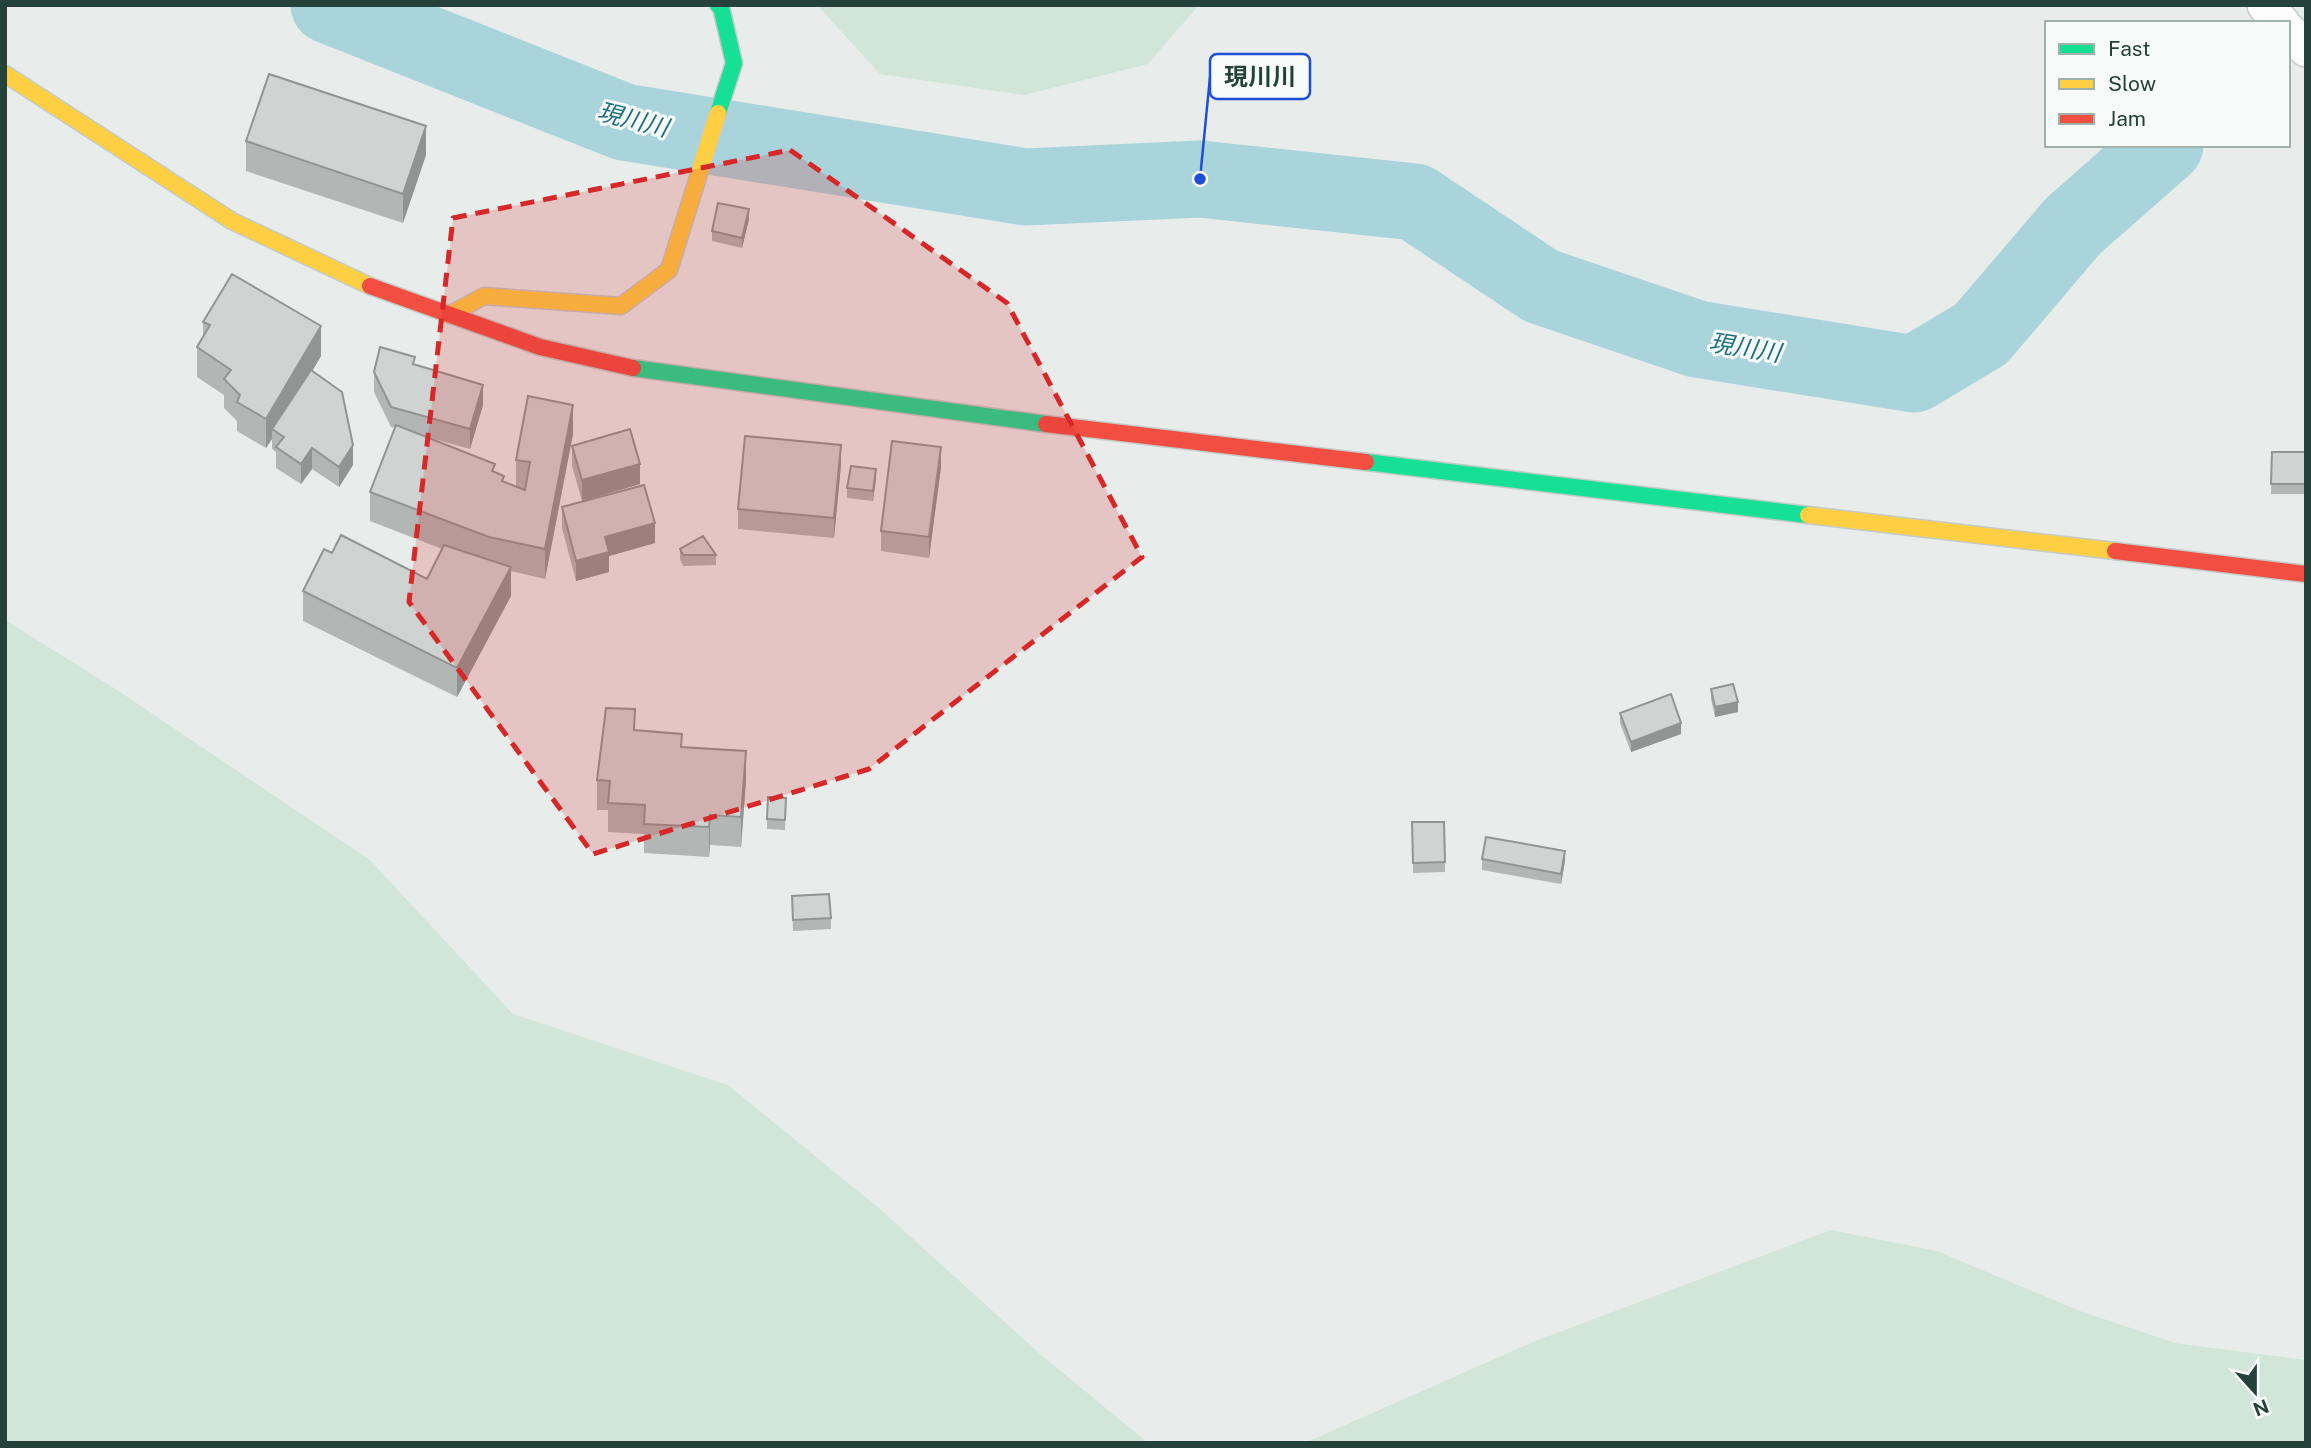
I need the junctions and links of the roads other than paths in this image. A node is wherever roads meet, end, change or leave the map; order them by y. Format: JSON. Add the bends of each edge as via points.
{"nodes":[{"id":1,"x":718,"y":5,"type":"edge"},
{"id":2,"x":2265,"y":5,"type":"edge"},
{"id":3,"x":2279,"y":21,"type":"edge"},
{"id":4,"x":2290,"y":32,"type":"edge"},
{"id":5,"x":2306,"y":49,"type":"edge"},
{"id":6,"x":5,"y":74,"type":"edge"},
{"id":7,"x":449,"y":315,"type":"junction"},
{"id":8,"x":2306,"y":574,"type":"edge"}],
"edges":[{"from":1,"to":7,"type":"street","via":[[734,63],[669,270],[621,306],[484,296]]},
{"from":2,"to":3,"type":"street"},
{"from":4,"to":5,"type":"street"},
{"from":6,"to":7,"type":"street","via":[[232,221],[381,291]]},
{"from":7,"to":8,"type":"street","via":[[540,347],[644,371],[847,400]]}]}
